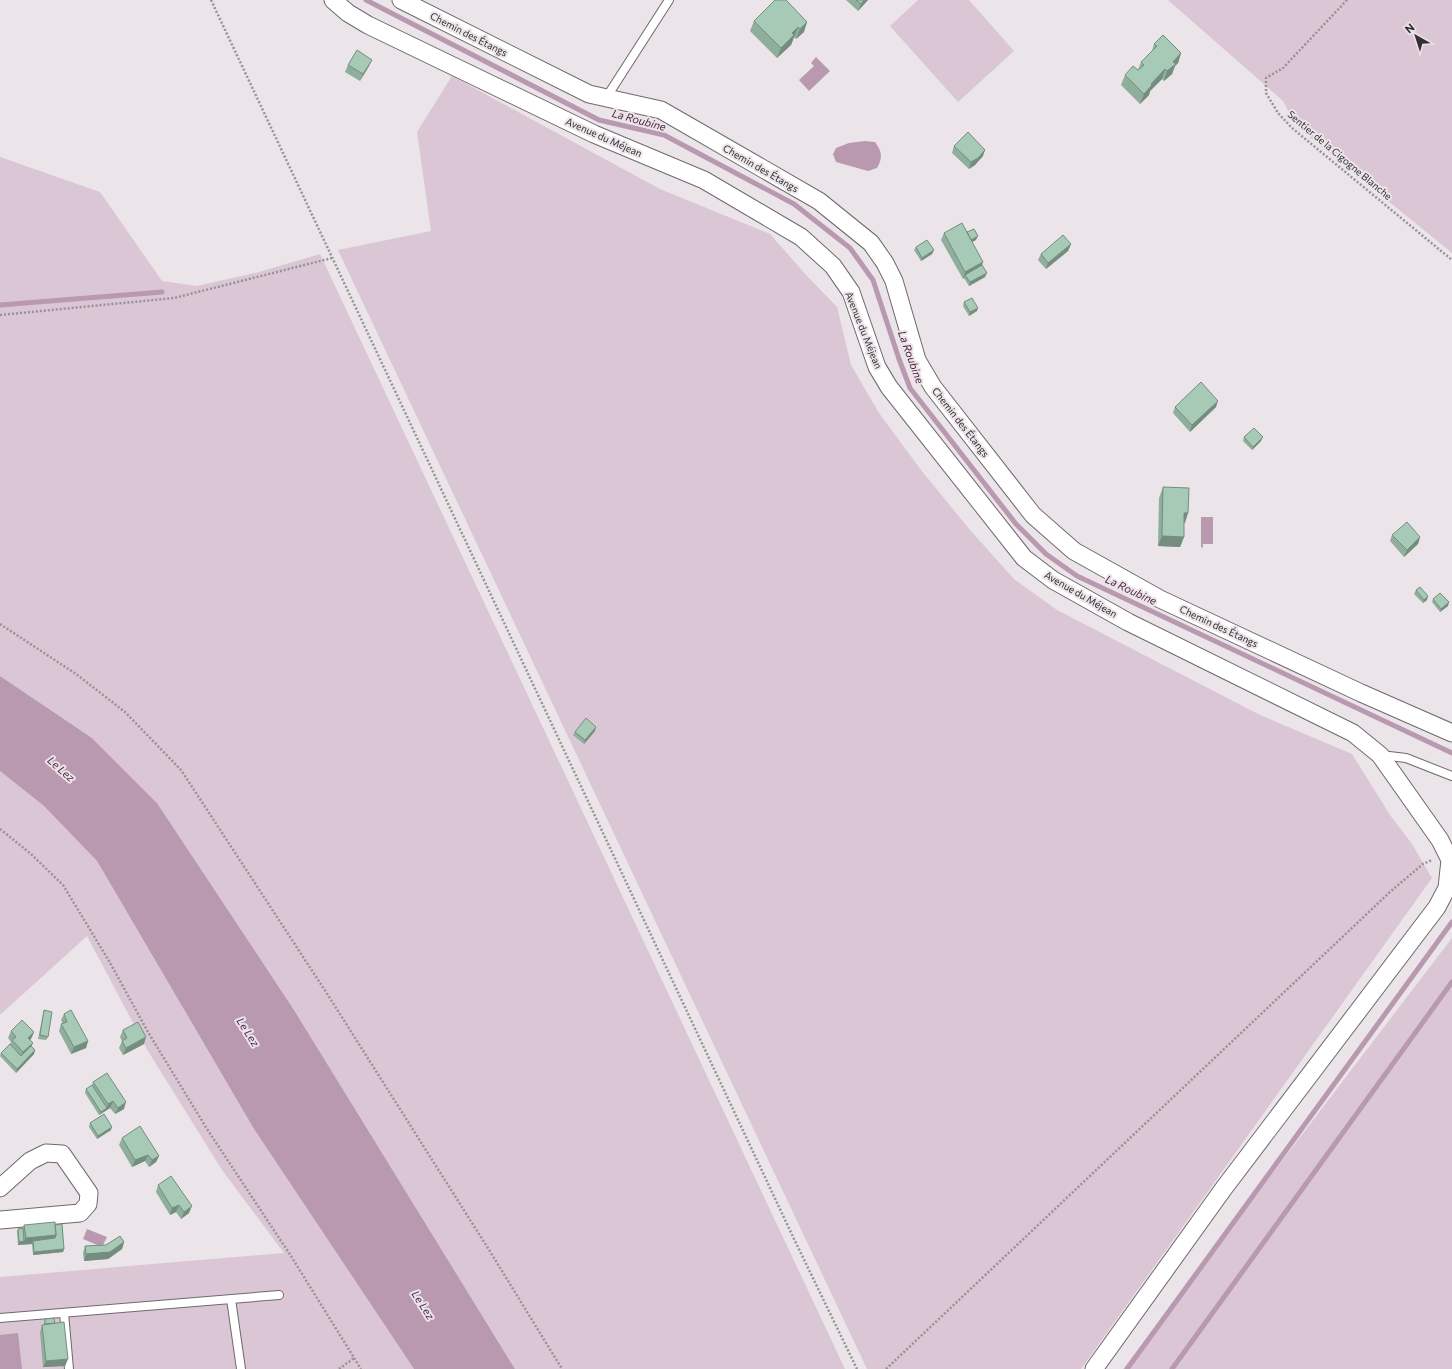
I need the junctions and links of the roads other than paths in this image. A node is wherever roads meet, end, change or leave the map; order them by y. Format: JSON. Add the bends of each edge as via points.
{"nodes":[{"id":1,"x":333,"y":0,"type":"edge"},
{"id":2,"x":401,"y":0,"type":"edge"},
{"id":3,"x":669,"y":0,"type":"edge"},
{"id":4,"x":606,"y":98,"type":"junction"},
{"id":5,"x":1452,"y":732,"type":"edge"},
{"id":6,"x":1380,"y":755,"type":"junction"},
{"id":7,"x":1452,"y":776,"type":"edge"},
{"id":8,"x":0,"y":1188,"type":"edge"},
{"id":9,"x":0,"y":1220,"type":"edge"},
{"id":10,"x":279,"y":1295,"type":"dead end"},
{"id":11,"x":232,"y":1299,"type":"junction"},
{"id":12,"x":64,"y":1312,"type":"junction"},
{"id":13,"x":0,"y":1318,"type":"edge"},
{"id":14,"x":69,"y":1369,"type":"edge"},
{"id":15,"x":241,"y":1369,"type":"edge"},
{"id":16,"x":1094,"y":1369,"type":"edge"}],
"edges":[{"from":1,"to":6,"type":"street","name":"Avenue du Méjean","via":[[368,26],[594,134],[704,180],[801,237],[833,266],[851,292],[877,366],[889,387],[1024,558],[1053,580],[1128,622],[1353,733]]},
{"from":2,"to":4,"type":"street","name":"Chemin des Étangs","via":[[589,94]]},
{"from":3,"to":4,"type":"lane"},
{"from":4,"to":5,"type":"street","name":"Chemin des Étangs","via":[[661,110],[819,202],[871,243],[885,262],[894,282],[917,360],[933,387],[1033,516],[1074,551],[1160,599],[1361,693]]},
{"from":6,"to":7,"type":"lane","via":[[1406,758]]},
{"from":6,"to":16,"type":"street","name":"Avenue du Méjean","via":[[1440,840],[1450,860],[1446,888],[1437,906],[1224,1188]]},
{"from":8,"to":9,"type":"street","via":[[30,1161],[46,1153],[62,1154],[89,1193],[88,1204],[80,1213]]},
{"from":10,"to":11,"type":"lane"},
{"from":11,"to":12,"type":"lane"},
{"from":11,"to":15,"type":"lane"},
{"from":12,"to":13,"type":"lane"},
{"from":12,"to":14,"type":"lane"}]}
